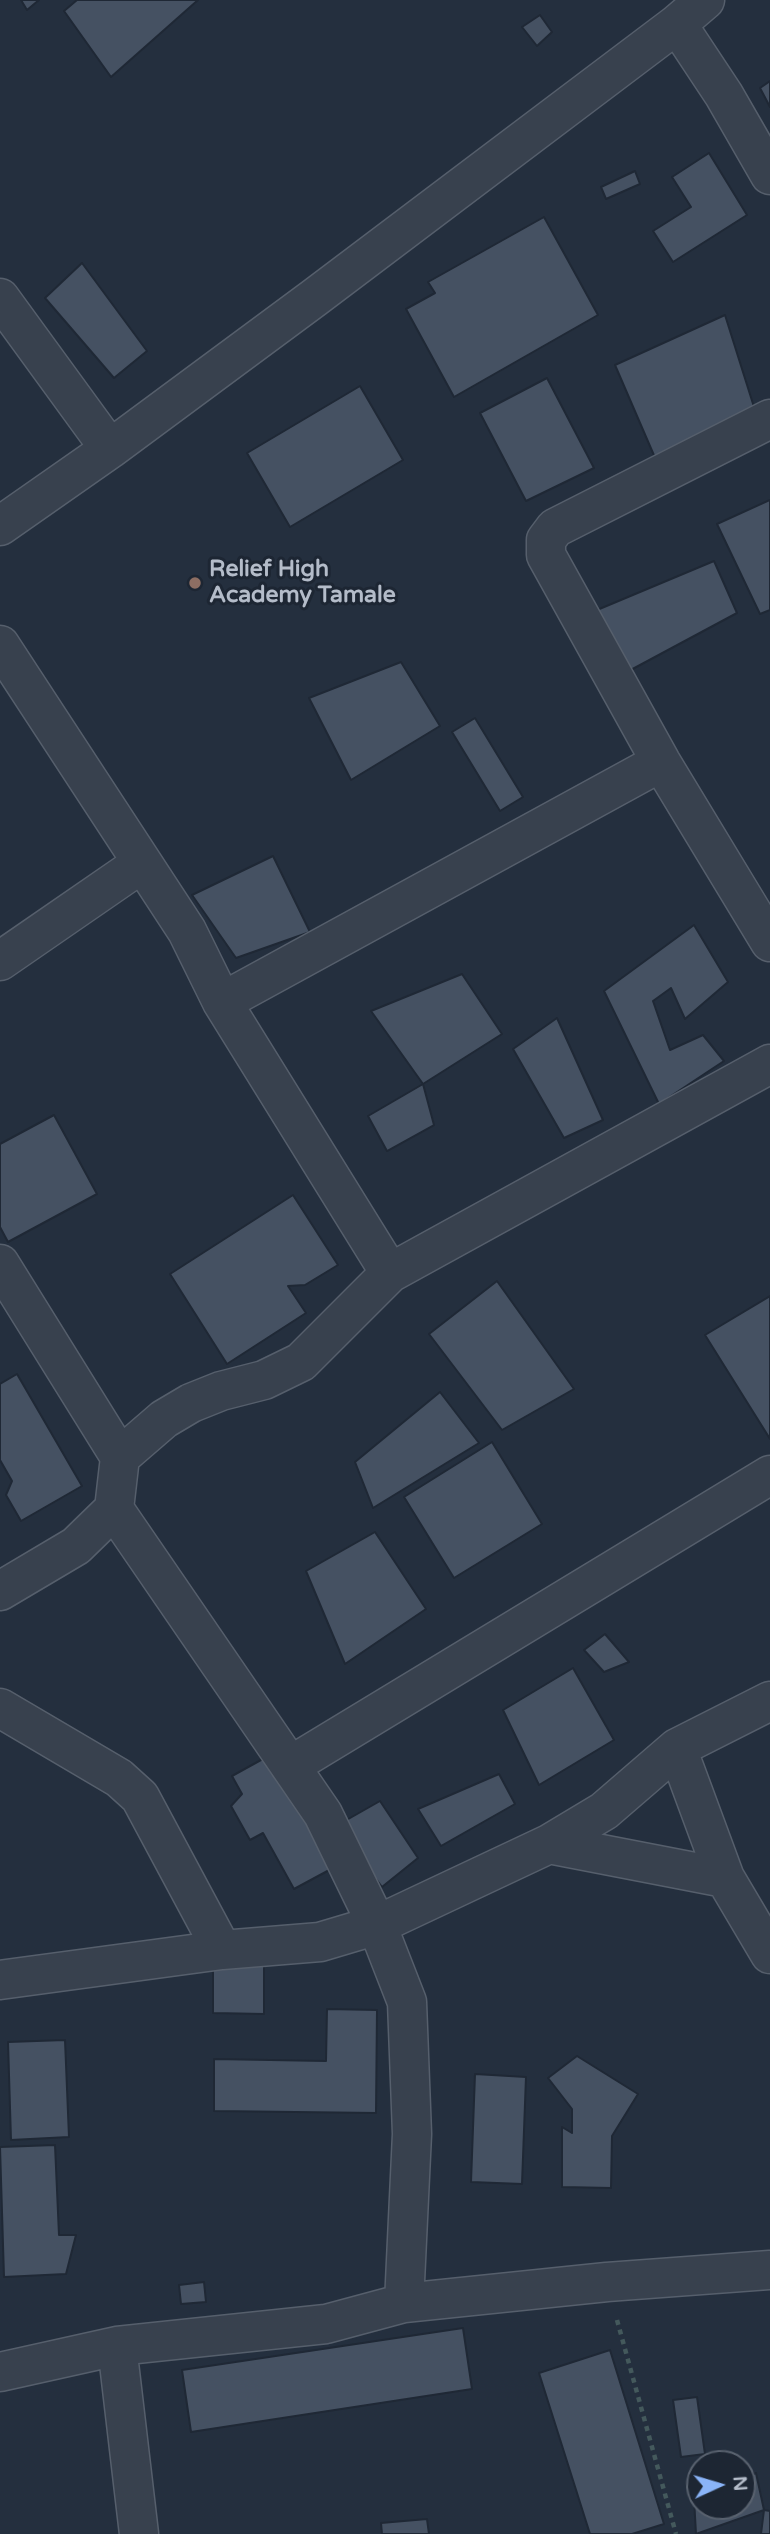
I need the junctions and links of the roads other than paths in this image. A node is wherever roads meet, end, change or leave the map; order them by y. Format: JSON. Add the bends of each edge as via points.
{"nodes":[{"id":1,"x":691,"y":12,"type":"edge"},
{"id":2,"x":770,"y":175,"type":"edge"},
{"id":3,"x":0,"y":298,"type":"edge"},
{"id":4,"x":770,"y":419,"type":"edge"},
{"id":5,"x":110,"y":449,"type":"junction"},
{"id":6,"x":0,"y":526,"type":"edge"},
{"id":7,"x":0,"y":645,"type":"edge"},
{"id":8,"x":661,"y":762,"type":"junction"},
{"id":9,"x":142,"y":863,"type":"junction"},
{"id":10,"x":770,"y":942,"type":"edge"},
{"id":11,"x":0,"y":961,"type":"edge"},
{"id":12,"x":222,"y":1002,"type":"junction"},
{"id":13,"x":770,"y":1064,"type":"edge"},
{"id":14,"x":0,"y":1264,"type":"edge"},
{"id":15,"x":390,"y":1273,"type":"junction"},
{"id":16,"x":120,"y":1458,"type":"junction"},
{"id":17,"x":770,"y":1475,"type":"edge"},
{"id":18,"x":114,"y":1508,"type":"junction"},
{"id":19,"x":0,"y":1591,"type":"edge"},
{"id":20,"x":770,"y":1701,"type":"edge"},
{"id":21,"x":0,"y":1708,"type":"edge"},
{"id":22,"x":677,"y":1748,"type":"junction"},
{"id":23,"x":290,"y":1766,"type":"junction"},
{"id":24,"x":549,"y":1844,"type":"junction"},
{"id":25,"x":725,"y":1878,"type":"junction"},
{"id":26,"x":377,"y":1924,"type":"junction"},
{"id":27,"x":222,"y":1950,"type":"junction"},
{"id":28,"x":770,"y":1954,"type":"edge"},
{"id":29,"x":0,"y":1980,"type":"edge"},
{"id":30,"x":770,"y":2270,"type":"edge"},
{"id":31,"x":404,"y":2303,"type":"junction"},
{"id":32,"x":117,"y":2346,"type":"junction"},
{"id":33,"x":0,"y":2372,"type":"edge"},
{"id":34,"x":139,"y":2534,"type":"edge"}],
"edges":[{"from":1,"to":2,"type":"street","via":[[724,95]]},
{"from":1,"to":5,"type":"street"},
{"from":3,"to":5,"type":"street"},
{"from":4,"to":8,"type":"street","via":[[555,527],[546,540],[546,555]]},
{"from":5,"to":6,"type":"street"},
{"from":7,"to":9,"type":"street"},
{"from":8,"to":10,"type":"street"},
{"from":8,"to":12,"type":"street"},
{"from":9,"to":11,"type":"street"},
{"from":9,"to":12,"type":"street","via":[[187,931]]},
{"from":12,"to":15,"type":"street"},
{"from":13,"to":15,"type":"street"},
{"from":14,"to":16,"type":"street"},
{"from":15,"to":16,"type":"street","via":[[301,1362],[264,1380],[191,1403],[164,1419]]},
{"from":16,"to":18,"type":"street"},
{"from":17,"to":23,"type":"street"},
{"from":18,"to":19,"type":"street","via":[[76,1546]]},
{"from":18,"to":23,"type":"street"},
{"from":20,"to":22,"type":"street"},
{"from":21,"to":27,"type":"street","via":[[119,1777],[140,1797]]},
{"from":22,"to":24,"type":"street","via":[[604,1811]]},
{"from":22,"to":25,"type":"street"},
{"from":23,"to":26,"type":"street","via":[[323,1814]]},
{"from":24,"to":25,"type":"street"},
{"from":24,"to":26,"type":"street"},
{"from":25,"to":28,"type":"street"},
{"from":26,"to":27,"type":"street","via":[[320,1942]]},
{"from":26,"to":31,"type":"street","via":[[407,2003],[412,2134]]},
{"from":27,"to":29,"type":"street"},
{"from":30,"to":31,"type":"street"},
{"from":31,"to":32,"type":"street","via":[[326,2323]]},
{"from":32,"to":33,"type":"street"},
{"from":32,"to":34,"type":"street"}]}
